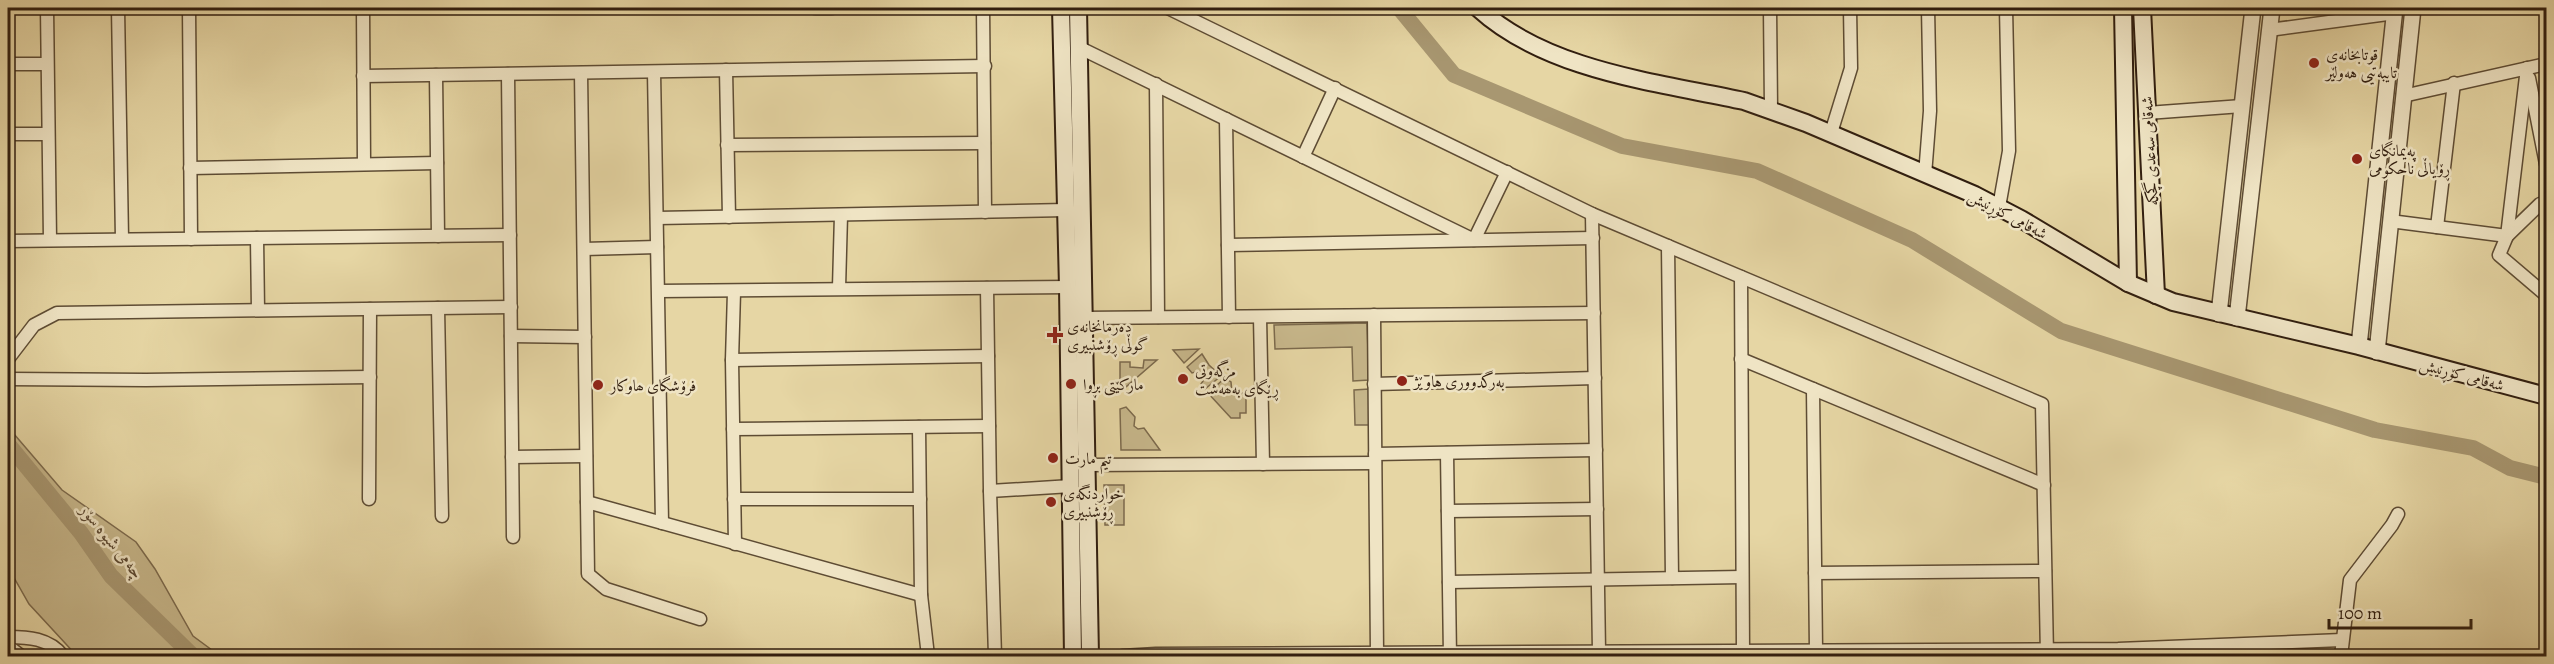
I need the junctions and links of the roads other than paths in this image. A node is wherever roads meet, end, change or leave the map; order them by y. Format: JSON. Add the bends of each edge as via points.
{"nodes":[{"id":1,"x":47,"y":8,"type":"edge"},
{"id":2,"x":118,"y":8,"type":"edge"},
{"id":3,"x":189,"y":8,"type":"edge"},
{"id":4,"x":363,"y":8,"type":"edge"},
{"id":5,"x":983,"y":8,"type":"edge"},
{"id":6,"x":1061,"y":8,"type":"edge"},
{"id":7,"x":1078,"y":8,"type":"edge"},
{"id":8,"x":1168,"y":8,"type":"edge"},
{"id":9,"x":1481,"y":8,"type":"edge"},
{"id":10,"x":1770,"y":8,"type":"edge"},
{"id":11,"x":1850,"y":8,"type":"edge"},
{"id":12,"x":1928,"y":8,"type":"edge"},
{"id":13,"x":2006,"y":8,"type":"edge"},
{"id":14,"x":2123,"y":8,"type":"edge"},
{"id":15,"x":2142,"y":8,"type":"edge"},
{"id":16,"x":2253,"y":8,"type":"edge"},
{"id":17,"x":2272,"y":8,"type":"edge"},
{"id":18,"x":2416,"y":8,"type":"edge"},
{"id":19,"x":2395,"y":10,"type":"edge"},
{"id":20,"x":2269,"y":30,"type":"junction"},
{"id":21,"x":1078,"y":47,"type":"junction"},
{"id":22,"x":8,"y":64,"type":"edge"},
{"id":23,"x":48,"y":64,"type":"junction"},
{"id":24,"x":2547,"y":64,"type":"edge"},
{"id":25,"x":985,"y":66,"type":"junction"},
{"id":26,"x":2527,"y":68,"type":"junction"},
{"id":27,"x":726,"y":70,"type":"junction"},
{"id":28,"x":654,"y":72,"type":"junction"},
{"id":29,"x":581,"y":73,"type":"junction"},
{"id":30,"x":508,"y":74,"type":"junction"},
{"id":31,"x":436,"y":75,"type":"junction"},
{"id":32,"x":363,"y":76,"type":"junction"},
{"id":33,"x":2454,"y":83,"type":"junction"},
{"id":34,"x":1155,"y":84,"type":"junction"},
{"id":35,"x":1335,"y":88,"type":"junction"},
{"id":36,"x":2403,"y":96,"type":"junction"},
{"id":37,"x":2242,"y":106,"type":"junction"},
{"id":38,"x":1772,"y":109,"type":"junction"},
{"id":39,"x":2147,"y":113,"type":"junction"},
{"id":40,"x":1226,"y":119,"type":"junction"},
{"id":41,"x":1832,"y":133,"type":"junction"},
{"id":42,"x":8,"y":134,"type":"edge"},
{"id":43,"x":48,"y":134,"type":"junction"},
{"id":44,"x":2544,"y":135,"type":"edge"},
{"id":45,"x":984,"y":143,"type":"junction"},
{"id":46,"x":727,"y":145,"type":"junction"},
{"id":47,"x":1304,"y":157,"type":"junction"},
{"id":48,"x":364,"y":164,"type":"junction"},
{"id":49,"x":437,"y":164,"type":"junction"},
{"id":50,"x":2547,"y":164,"type":"edge"},
{"id":51,"x":190,"y":168,"type":"junction"},
{"id":52,"x":1507,"y":172,"type":"junction"},
{"id":53,"x":1925,"y":175,"type":"junction"},
{"id":54,"x":2547,"y":201,"type":"edge"},
{"id":55,"x":1999,"y":207,"type":"junction"},
{"id":56,"x":1066,"y":210,"type":"junction"},
{"id":57,"x":985,"y":212,"type":"junction"},
{"id":58,"x":1592,"y":214,"type":"junction"},
{"id":59,"x":841,"y":215,"type":"junction"},
{"id":60,"x":729,"y":217,"type":"junction"},
{"id":61,"x":657,"y":218,"type":"junction"},
{"id":62,"x":2390,"y":221,"type":"junction"},
{"id":63,"x":2437,"y":226,"type":"junction"},
{"id":64,"x":438,"y":236,"type":"junction"},
{"id":65,"x":510,"y":236,"type":"junction"},
{"id":66,"x":2507,"y":236,"type":"junction"},
{"id":67,"x":257,"y":238,"type":"junction"},
{"id":68,"x":1593,"y":238,"type":"junction"},
{"id":69,"x":122,"y":239,"type":"junction"},
{"id":70,"x":191,"y":239,"type":"junction"},
{"id":71,"x":50,"y":240,"type":"junction"},
{"id":72,"x":1474,"y":240,"type":"junction"},
{"id":73,"x":8,"y":241,"type":"edge"},
{"id":74,"x":1228,"y":245,"type":"junction"},
{"id":75,"x":1668,"y":246,"type":"junction"},
{"id":76,"x":657,"y":248,"type":"junction"},
{"id":77,"x":584,"y":249,"type":"junction"},
{"id":78,"x":1741,"y":277,"type":"junction"},
{"id":79,"x":2127,"y":283,"type":"junction"},
{"id":80,"x":1068,"y":287,"type":"junction"},
{"id":81,"x":839,"y":288,"type":"junction"},
{"id":82,"x":987,"y":288,"type":"junction"},
{"id":83,"x":659,"y":291,"type":"junction"},
{"id":84,"x":734,"y":292,"type":"junction"},
{"id":85,"x":2220,"y":292,"type":"junction"},
{"id":86,"x":2156,"y":295,"type":"junction"},
{"id":87,"x":2238,"y":295,"type":"junction"},
{"id":88,"x":2547,"y":296,"type":"edge"},
{"id":89,"x":511,"y":307,"type":"junction"},
{"id":90,"x":438,"y":308,"type":"junction"},
{"id":91,"x":370,"y":309,"type":"junction"},
{"id":92,"x":258,"y":310,"type":"junction"},
{"id":93,"x":1594,"y":313,"type":"junction"},
{"id":94,"x":2219,"y":314,"type":"junction"},
{"id":95,"x":1374,"y":315,"type":"junction"},
{"id":96,"x":1158,"y":317,"type":"junction"},
{"id":97,"x":1229,"y":317,"type":"junction"},
{"id":98,"x":1260,"y":317,"type":"junction"},
{"id":99,"x":1084,"y":318,"type":"junction"},
{"id":100,"x":2237,"y":318,"type":"junction"},
{"id":101,"x":511,"y":336,"type":"junction"},
{"id":102,"x":585,"y":337,"type":"junction"},
{"id":103,"x":2359,"y":346,"type":"junction"},
{"id":104,"x":2377,"y":352,"type":"junction"},
{"id":105,"x":988,"y":356,"type":"junction"},
{"id":106,"x":8,"y":359,"type":"edge"},
{"id":107,"x":1740,"y":359,"type":"junction"},
{"id":108,"x":732,"y":360,"type":"junction"},
{"id":109,"x":370,"y":377,"type":"junction"},
{"id":110,"x":1595,"y":378,"type":"junction"},
{"id":111,"x":8,"y":379,"type":"edge"},
{"id":112,"x":1374,"y":384,"type":"junction"},
{"id":113,"x":1813,"y":389,"type":"junction"},
{"id":114,"x":2547,"y":396,"type":"edge"},
{"id":115,"x":989,"y":426,"type":"junction"},
{"id":116,"x":919,"y":427,"type":"junction"},
{"id":117,"x":733,"y":429,"type":"junction"},
{"id":118,"x":1596,"y":450,"type":"junction"},
{"id":119,"x":1447,"y":453,"type":"junction"},
{"id":120,"x":586,"y":456,"type":"junction"},
{"id":121,"x":512,"y":457,"type":"junction"},
{"id":122,"x":1375,"y":458,"type":"junction"},
{"id":123,"x":1263,"y":464,"type":"junction"},
{"id":124,"x":1087,"y":465,"type":"junction"},
{"id":125,"x":2044,"y":485,"type":"junction"},
{"id":126,"x":1071,"y":486,"type":"junction"},
{"id":127,"x":990,"y":491,"type":"junction"},
{"id":128,"x":369,"y":499,"type":"dead end"},
{"id":129,"x":734,"y":499,"type":"junction"},
{"id":130,"x":920,"y":499,"type":"junction"},
{"id":131,"x":587,"y":502,"type":"junction"},
{"id":132,"x":1597,"y":509,"type":"junction"},
{"id":133,"x":1448,"y":511,"type":"junction"},
{"id":134,"x":2397,"y":514,"type":"dead end"},
{"id":135,"x":442,"y":516,"type":"dead end"},
{"id":136,"x":662,"y":523,"type":"junction"},
{"id":137,"x":513,"y":537,"type":"dead end"},
{"id":138,"x":735,"y":544,"type":"junction"},
{"id":139,"x":2045,"y":571,"type":"junction"},
{"id":140,"x":1815,"y":573,"type":"junction"},
{"id":141,"x":1742,"y":577,"type":"junction"},
{"id":142,"x":1672,"y":578,"type":"junction"},
{"id":143,"x":1598,"y":579,"type":"junction"},
{"id":144,"x":1449,"y":582,"type":"junction"},
{"id":145,"x":921,"y":595,"type":"junction"},
{"id":146,"x":700,"y":620,"type":"dead end"},
{"id":147,"x":8,"y":637,"type":"edge"},
{"id":148,"x":2342,"y":640,"type":"junction"},
{"id":149,"x":8,"y":646,"type":"edge"},
{"id":150,"x":1816,"y":650,"type":"junction"},
{"id":151,"x":1599,"y":651,"type":"junction"},
{"id":152,"x":1743,"y":651,"type":"junction"},
{"id":153,"x":1377,"y":653,"type":"junction"},
{"id":154,"x":1975,"y":653,"type":"edge"},
{"id":155,"x":2047,"y":653,"type":"edge"},
{"id":156,"x":2118,"y":653,"type":"edge"},
{"id":157,"x":1450,"y":654,"type":"edge"},
{"id":158,"x":1556,"y":654,"type":"edge"},
{"id":159,"x":1624,"y":654,"type":"edge"},
{"id":160,"x":1695,"y":654,"type":"edge"},
{"id":161,"x":1770,"y":654,"type":"edge"},
{"id":162,"x":21,"y":657,"type":"edge"},
{"id":163,"x":63,"y":657,"type":"edge"},
{"id":164,"x":928,"y":657,"type":"edge"},
{"id":165,"x":995,"y":657,"type":"edge"},
{"id":166,"x":1073,"y":657,"type":"edge"},
{"id":167,"x":1090,"y":657,"type":"edge"},
{"id":168,"x":1122,"y":657,"type":"edge"},
{"id":169,"x":2341,"y":657,"type":"edge"}],
"edges":[{"from":1,"to":23,"type":"street"},
{"from":2,"to":69,"type":"street"},
{"from":3,"to":51,"type":"street"},
{"from":4,"to":32,"type":"street"},
{"from":5,"to":25,"type":"street"},
{"from":6,"to":56,"type":"main road"},
{"from":7,"to":21,"type":"main road"},
{"from":8,"to":35,"type":"street"},
{"from":9,"to":38,"type":"main road","name":"شەقامی کۆڕنیش","via":[[1506,30],[1563,58]]},
{"from":10,"to":38,"type":"street"},
{"from":11,"to":41,"type":"street","via":[[1851,68]]},
{"from":12,"to":53,"type":"street","via":[[1930,111]]},
{"from":13,"to":55,"type":"street","via":[[2009,151]]},
{"from":14,"to":79,"type":"main road","name":"شەقامی سەعدی گچکە"},
{"from":15,"to":39,"type":"main road","name":"شەقامی سەعدی گچکە"},
{"from":16,"to":37,"type":"street"},
{"from":17,"to":20,"type":"street"},
{"from":18,"to":36,"type":"street"},
{"from":19,"to":20,"type":"street"},
{"from":19,"to":103,"type":"street"},
{"from":20,"to":87,"type":"street"},
{"from":21,"to":34,"type":"street"},
{"from":21,"to":99,"type":"main road"},
{"from":22,"to":23,"type":"street"},
{"from":23,"to":43,"type":"street"},
{"from":24,"to":26,"type":"street"},
{"from":25,"to":27,"type":"street"},
{"from":25,"to":45,"type":"street"},
{"from":26,"to":33,"type":"street"},
{"from":26,"to":44,"type":"street"},
{"from":26,"to":66,"type":"street"},
{"from":27,"to":28,"type":"street"},
{"from":27,"to":46,"type":"street"},
{"from":28,"to":29,"type":"street"},
{"from":28,"to":61,"type":"street"},
{"from":29,"to":30,"type":"street"},
{"from":29,"to":77,"type":"street"},
{"from":30,"to":31,"type":"street"},
{"from":30,"to":65,"type":"street"},
{"from":31,"to":32,"type":"street"},
{"from":31,"to":49,"type":"street"},
{"from":32,"to":48,"type":"street"},
{"from":33,"to":36,"type":"street"},
{"from":33,"to":63,"type":"street"},
{"from":34,"to":40,"type":"street"},
{"from":34,"to":96,"type":"street"},
{"from":35,"to":47,"type":"street"},
{"from":35,"to":52,"type":"street"},
{"from":36,"to":62,"type":"street"},
{"from":37,"to":39,"type":"street"},
{"from":37,"to":85,"type":"street"},
{"from":38,"to":41,"type":"main road","name":"شەقامی کۆڕنیش"},
{"from":39,"to":86,"type":"main road","name":"شەقامی سەعدی گچکە"},
{"from":40,"to":47,"type":"street"},
{"from":40,"to":74,"type":"street"},
{"from":41,"to":53,"type":"main road","name":"شەقامی کۆڕنیش"},
{"from":42,"to":43,"type":"street"},
{"from":43,"to":71,"type":"street"},
{"from":44,"to":50,"type":"street"},
{"from":45,"to":46,"type":"street"},
{"from":45,"to":57,"type":"street"},
{"from":46,"to":60,"type":"street"},
{"from":47,"to":72,"type":"street"},
{"from":48,"to":49,"type":"street"},
{"from":48,"to":51,"type":"street"},
{"from":49,"to":64,"type":"street"},
{"from":51,"to":70,"type":"street"},
{"from":52,"to":58,"type":"street"},
{"from":52,"to":72,"type":"street"},
{"from":53,"to":55,"type":"main road","name":"شەقامی کۆڕنیش"},
{"from":54,"to":66,"type":"street"},
{"from":55,"to":79,"type":"main road","name":"شەقامی کۆڕنیش"},
{"from":56,"to":57,"type":"street"},
{"from":56,"to":80,"type":"main road"},
{"from":57,"to":59,"type":"street"},
{"from":58,"to":68,"type":"street"},
{"from":58,"to":75,"type":"street"},
{"from":59,"to":60,"type":"street"},
{"from":59,"to":81,"type":"street"},
{"from":60,"to":61,"type":"street"},
{"from":61,"to":76,"type":"street"},
{"from":62,"to":63,"type":"street"},
{"from":62,"to":104,"type":"street"},
{"from":63,"to":66,"type":"street"},
{"from":64,"to":65,"type":"street"},
{"from":64,"to":67,"type":"street"},
{"from":65,"to":89,"type":"street"},
{"from":66,"to":88,"type":"street","via":[[2500,250],[2501,258]]},
{"from":67,"to":70,"type":"street"},
{"from":67,"to":92,"type":"street"},
{"from":68,"to":72,"type":"street"},
{"from":68,"to":93,"type":"street"},
{"from":69,"to":70,"type":"street"},
{"from":69,"to":71,"type":"street"},
{"from":71,"to":73,"type":"street"},
{"from":72,"to":74,"type":"street"},
{"from":74,"to":97,"type":"street"},
{"from":75,"to":78,"type":"street"},
{"from":75,"to":142,"type":"street"},
{"from":76,"to":77,"type":"street"},
{"from":76,"to":83,"type":"street"},
{"from":77,"to":102,"type":"street"},
{"from":78,"to":107,"type":"street"},
{"from":78,"to":125,"type":"street","via":[[2042,404]]},
{"from":79,"to":86,"type":"main road","name":"شەقامی کۆڕنیش"},
{"from":80,"to":82,"type":"street"},
{"from":80,"to":126,"type":"main road"},
{"from":81,"to":82,"type":"street"},
{"from":81,"to":84,"type":"street"},
{"from":82,"to":105,"type":"street"},
{"from":83,"to":84,"type":"street"},
{"from":83,"to":136,"type":"street"},
{"from":84,"to":108,"type":"street"},
{"from":85,"to":87,"type":"street","via":[[2228,298]]},
{"from":85,"to":94,"type":"street"},
{"from":86,"to":94,"type":"main road","name":"شەقامی کۆڕنیش"},
{"from":87,"to":100,"type":"street"},
{"from":89,"to":90,"type":"street"},
{"from":89,"to":101,"type":"street"},
{"from":90,"to":91,"type":"street"},
{"from":90,"to":135,"type":"street"},
{"from":91,"to":92,"type":"street"},
{"from":91,"to":109,"type":"street"},
{"from":92,"to":106,"type":"street","via":[[57,313],[34,325]]},
{"from":93,"to":95,"type":"street"},
{"from":93,"to":110,"type":"street"},
{"from":94,"to":100,"type":"main road","name":"شەقامی کۆڕنیش"},
{"from":95,"to":98,"type":"street"},
{"from":95,"to":112,"type":"street"},
{"from":96,"to":97,"type":"street"},
{"from":96,"to":99,"type":"street"},
{"from":97,"to":98,"type":"street"},
{"from":98,"to":123,"type":"street"},
{"from":99,"to":124,"type":"main road"},
{"from":100,"to":103,"type":"main road","name":"شەقامی کۆڕنیش"},
{"from":101,"to":102,"type":"street"},
{"from":101,"to":121,"type":"street"},
{"from":102,"to":120,"type":"street"},
{"from":103,"to":104,"type":"main road","name":"شەقامی کۆڕنیش"},
{"from":104,"to":114,"type":"main road","name":"شەقامی کۆڕنیش"},
{"from":105,"to":108,"type":"street"},
{"from":105,"to":115,"type":"street"},
{"from":107,"to":113,"type":"street"},
{"from":107,"to":141,"type":"street"},
{"from":108,"to":117,"type":"street"},
{"from":109,"to":111,"type":"street"},
{"from":109,"to":128,"type":"street"},
{"from":110,"to":112,"type":"street"},
{"from":110,"to":118,"type":"street"},
{"from":112,"to":122,"type":"street"},
{"from":113,"to":125,"type":"street"},
{"from":113,"to":140,"type":"street"},
{"from":115,"to":116,"type":"street"},
{"from":115,"to":127,"type":"street"},
{"from":116,"to":117,"type":"street"},
{"from":116,"to":130,"type":"street"},
{"from":117,"to":129,"type":"street"},
{"from":118,"to":119,"type":"street"},
{"from":118,"to":132,"type":"street"},
{"from":119,"to":122,"type":"street"},
{"from":119,"to":133,"type":"street"},
{"from":120,"to":121,"type":"street"},
{"from":120,"to":131,"type":"street"},
{"from":121,"to":137,"type":"street"},
{"from":122,"to":123,"type":"street"},
{"from":122,"to":153,"type":"street"},
{"from":123,"to":124,"type":"street"},
{"from":124,"to":167,"type":"main road"},
{"from":125,"to":139,"type":"street"},
{"from":126,"to":127,"type":"street"},
{"from":126,"to":166,"type":"main road"},
{"from":127,"to":165,"type":"street"},
{"from":129,"to":130,"type":"street"},
{"from":129,"to":138,"type":"street"},
{"from":130,"to":145,"type":"street"},
{"from":131,"to":136,"type":"street"},
{"from":131,"to":146,"type":"street","via":[[588,574],[595,582]]},
{"from":132,"to":133,"type":"street"},
{"from":132,"to":143,"type":"street"},
{"from":133,"to":144,"type":"street"},
{"from":134,"to":148,"type":"street","via":[[2350,580]]},
{"from":136,"to":138,"type":"street"},
{"from":138,"to":145,"type":"street"},
{"from":139,"to":140,"type":"street"},
{"from":139,"to":155,"type":"street"},
{"from":140,"to":150,"type":"street"},
{"from":141,"to":142,"type":"street"},
{"from":141,"to":152,"type":"street"},
{"from":142,"to":143,"type":"street"},
{"from":143,"to":144,"type":"street"},
{"from":143,"to":151,"type":"street"},
{"from":144,"to":157,"type":"street"},
{"from":145,"to":164,"type":"street"},
{"from":147,"to":163,"type":"street","via":[[41,640]]},
{"from":148,"to":156,"type":"street"},
{"from":148,"to":169,"type":"street"},
{"from":149,"to":162,"type":"street"},
{"from":150,"to":154,"type":"street"},
{"from":150,"to":161,"type":"street"},
{"from":151,"to":158,"type":"street"},
{"from":151,"to":159,"type":"street"},
{"from":152,"to":160,"type":"street"},
{"from":152,"to":161,"type":"street"},
{"from":153,"to":157,"type":"street"},
{"from":153,"to":168,"type":"street"},
{"from":154,"to":155,"type":"street"},
{"from":155,"to":156,"type":"street"},
{"from":157,"to":158,"type":"street"},
{"from":159,"to":160,"type":"street"}]}
